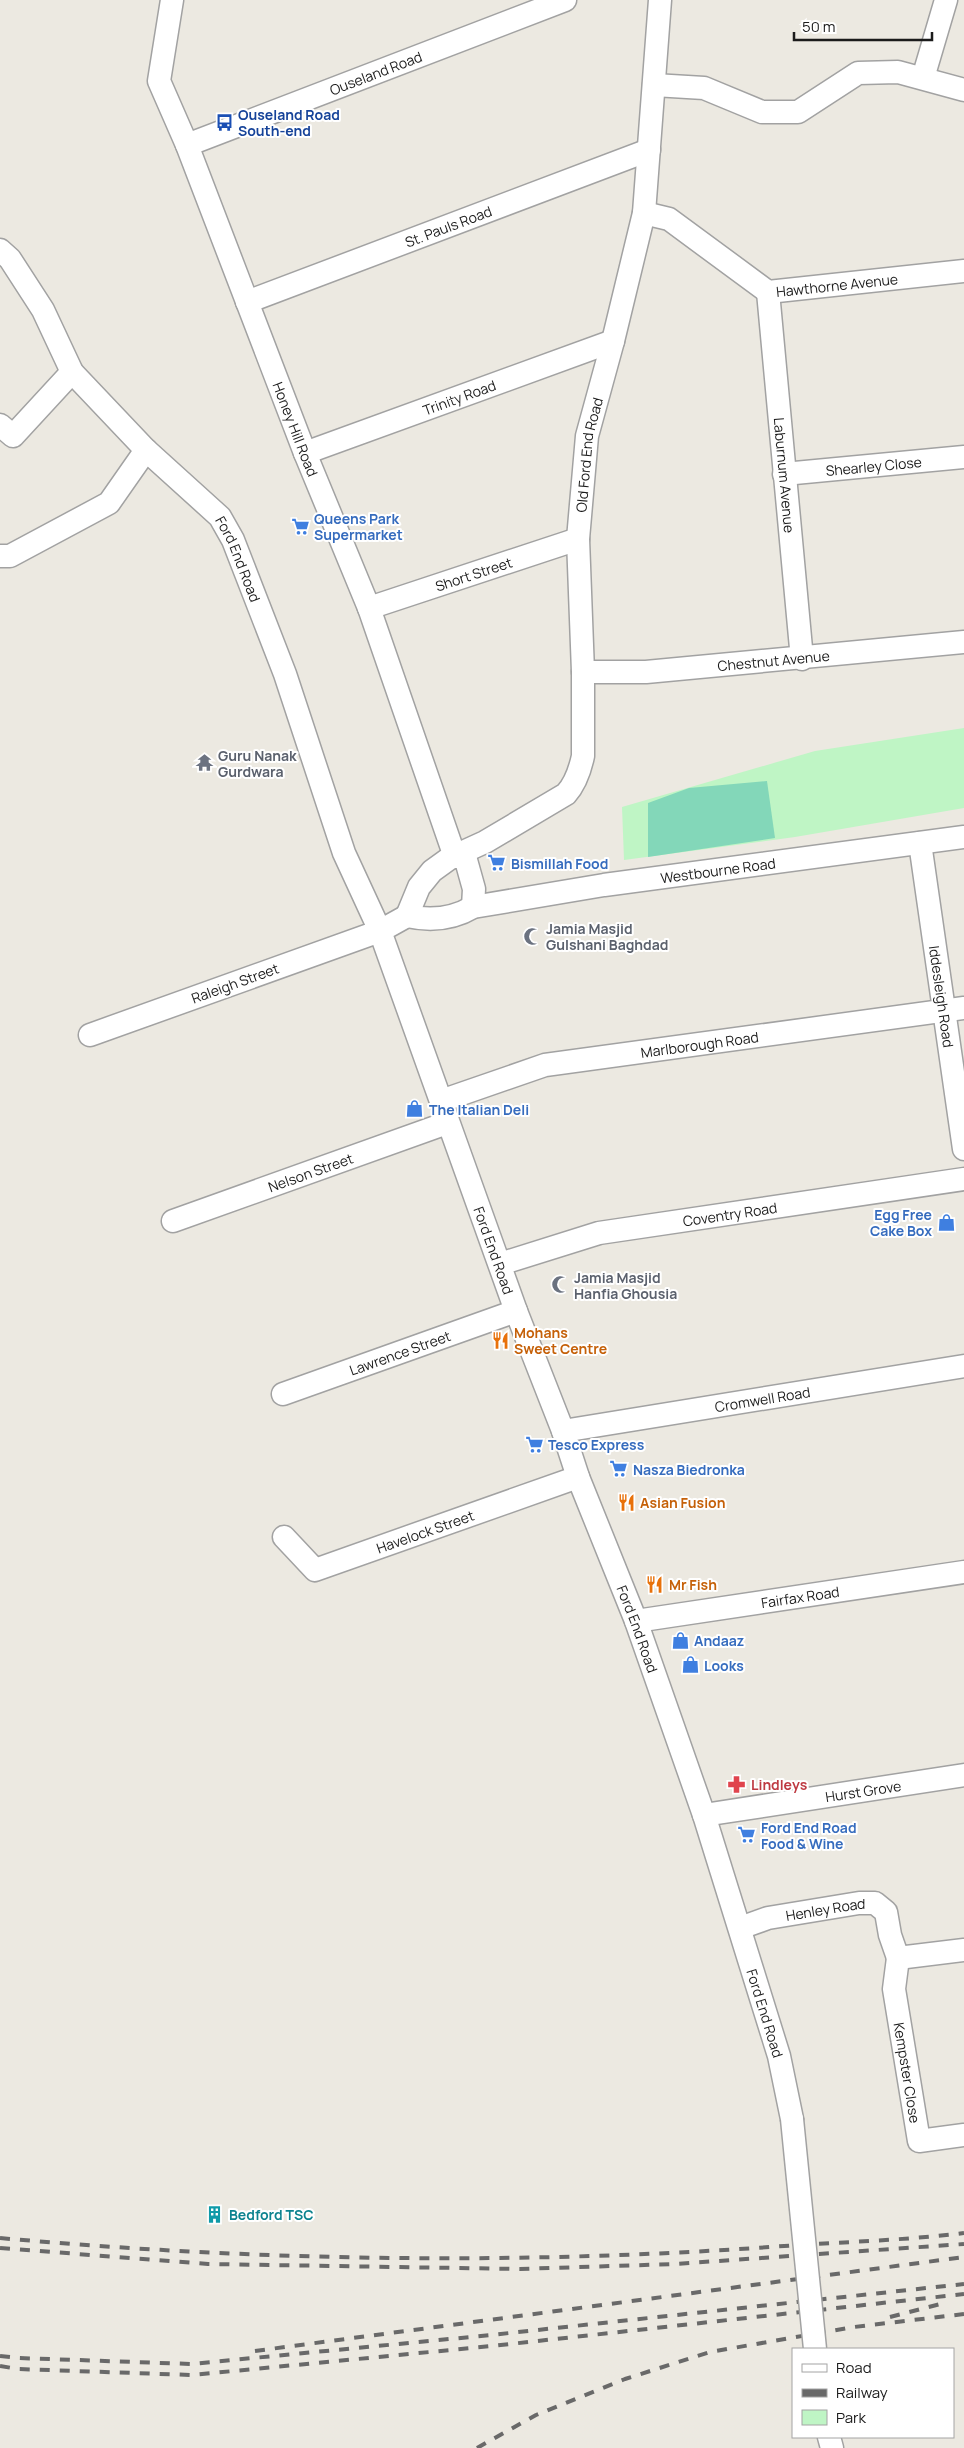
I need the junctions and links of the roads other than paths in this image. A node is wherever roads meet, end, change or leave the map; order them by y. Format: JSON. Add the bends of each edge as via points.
{"nodes":[{"id":1,"x":172,"y":0,"type":"edge"},
{"id":2,"x":565,"y":0,"type":"edge"},
{"id":3,"x":660,"y":0,"type":"edge"},
{"id":4,"x":946,"y":0,"type":"edge"},
{"id":5,"x":923,"y":78,"type":"junction"},
{"id":6,"x":654,"y":85,"type":"junction"},
{"id":7,"x":964,"y":90,"type":"edge"},
{"id":8,"x":187,"y":145,"type":"junction"},
{"id":9,"x":649,"y":150,"type":"junction"},
{"id":10,"x":644,"y":214,"type":"junction"},
{"id":11,"x":0,"y":250,"type":"edge"},
{"id":12,"x":964,"y":271,"type":"edge"},
{"id":13,"x":768,"y":292,"type":"junction"},
{"id":14,"x":247,"y":302,"type":"junction"},
{"id":15,"x":613,"y":341,"type":"junction"},
{"id":16,"x":72,"y":372,"type":"junction"},
{"id":17,"x":0,"y":426,"type":"edge"},
{"id":18,"x":146,"y":450,"type":"junction"},
{"id":19,"x":304,"y":453,"type":"junction"},
{"id":20,"x":964,"y":457,"type":"edge"},
{"id":21,"x":784,"y":474,"type":"junction"},
{"id":22,"x":578,"y":539,"type":"junction"},
{"id":23,"x":0,"y":556,"type":"edge"},
{"id":24,"x":369,"y":608,"type":"junction"},
{"id":25,"x":964,"y":642,"type":"edge"},
{"id":26,"x":802,"y":659,"type":"junction"},
{"id":27,"x":583,"y":672,"type":"junction"},
{"id":28,"x":964,"y":837,"type":"edge"},
{"id":29,"x":920,"y":843,"type":"junction"},
{"id":30,"x":459,"y":855,"type":"junction"},
{"id":31,"x":473,"y":907,"type":"junction"},
{"id":32,"x":407,"y":916,"type":"junction"},
{"id":33,"x":380,"y":931,"type":"junction"},
{"id":34,"x":955,"y":1009,"type":"edge"},
{"id":35,"x":90,"y":1036,"type":"dead end"},
{"id":36,"x":441,"y":1101,"type":"junction"},
{"id":37,"x":448,"y":1122,"type":"junction"},
{"id":38,"x":964,"y":1148,"type":"edge"},
{"id":39,"x":964,"y":1179,"type":"edge"},
{"id":40,"x":173,"y":1221,"type":"dead end"},
{"id":41,"x":500,"y":1264,"type":"junction"},
{"id":42,"x":516,"y":1311,"type":"junction"},
{"id":43,"x":964,"y":1366,"type":"edge"},
{"id":44,"x":283,"y":1394,"type":"dead end"},
{"id":45,"x":563,"y":1431,"type":"junction"},
{"id":46,"x":578,"y":1477,"type":"junction"},
{"id":47,"x":284,"y":1537,"type":"dead end"},
{"id":48,"x":964,"y":1572,"type":"edge"},
{"id":49,"x":636,"y":1622,"type":"junction"},
{"id":50,"x":964,"y":1775,"type":"edge"},
{"id":51,"x":704,"y":1815,"type":"junction"},
{"id":52,"x":740,"y":1928,"type":"junction"},
{"id":53,"x":964,"y":1950,"type":"edge"},
{"id":54,"x":898,"y":1958,"type":"junction"},
{"id":55,"x":964,"y":2135,"type":"edge"},
{"id":56,"x":814,"y":2348,"type":"edge"}],
"edges":[{"from":1,"to":8,"type":"street","name":"Honey Hill Road","via":[[159,81]]},
{"from":2,"to":8,"type":"street","name":"Ouseland Road"},
{"from":3,"to":6,"type":"street","name":"Old Ford End Road"},
{"from":4,"to":5,"type":"street"},
{"from":5,"to":6,"type":"street","via":[[898,72],[858,73],[798,112],[762,112],[704,88]]},
{"from":5,"to":7,"type":"street"},
{"from":6,"to":9,"type":"street","name":"Old Ford End Road"},
{"from":8,"to":14,"type":"street","name":"Honey Hill Road"},
{"from":9,"to":10,"type":"street","name":"Old Ford End Road"},
{"from":9,"to":14,"type":"street","name":"St. Pauls Road"},
{"from":10,"to":13,"type":"street","name":"Hawthorne Avenue","via":[[669,219]]},
{"from":10,"to":15,"type":"street","name":"Old Ford End Road"},
{"from":11,"to":16,"type":"street","name":"Ford End Road","via":[[10,259],[43,310]]},
{"from":12,"to":13,"type":"street","name":"Hawthorne Avenue"},
{"from":13,"to":21,"type":"street","name":"Laburnum Avenue"},
{"from":14,"to":19,"type":"street","name":"Honey Hill Road"},
{"from":15,"to":19,"type":"street","name":"Trinity Road"},
{"from":15,"to":22,"type":"street","name":"Old Ford End Road","via":[[587,436]]},
{"from":16,"to":17,"type":"street","via":[[13,436]]},
{"from":16,"to":18,"type":"street","name":"Ford End Road"},
{"from":18,"to":23,"type":"street","via":[[109,503],[10,556]]},
{"from":18,"to":33,"type":"street","name":"Ford End Road","via":[[220,517],[233,540],[286,674],[344,853]]},
{"from":19,"to":24,"type":"street","name":"Honey Hill Road"},
{"from":20,"to":21,"type":"street","name":"Shearley Close"},
{"from":21,"to":26,"type":"street","name":"Laburnum Avenue"},
{"from":22,"to":24,"type":"street","name":"Short Street"},
{"from":22,"to":27,"type":"street","name":"Old Ford End Road"},
{"from":24,"to":30,"type":"street","name":"Honey Hill Road"},
{"from":25,"to":26,"type":"street","name":"Chestnut Avenue"},
{"from":26,"to":27,"type":"street","name":"Chestnut Avenue","via":[[646,672]]},
{"from":27,"to":30,"type":"street","name":"Old Ford End Road","via":[[583,756],[573,786],[562,797]]},
{"from":28,"to":29,"type":"street","name":"Westbourne Road"},
{"from":29,"to":31,"type":"street","name":"Westbourne Road","via":[[604,885]]},
{"from":29,"to":34,"type":"street","name":"Iddesleigh Road"},
{"from":30,"to":31,"type":"street","via":[[474,889]]},
{"from":30,"to":32,"type":"street","name":"Old Ford End Road","via":[[432,870],[419,887]]},
{"from":31,"to":32,"type":"street","via":[[462,913],[424,920]]},
{"from":32,"to":33,"type":"street"},
{"from":33,"to":35,"type":"street","name":"Raleigh Street"},
{"from":33,"to":36,"type":"street","name":"Ford End Road"},
{"from":34,"to":36,"type":"street","name":"Marlborough Road","via":[[545,1065]]},
{"from":34,"to":38,"type":"street","name":"Iddesleigh Road"},
{"from":36,"to":37,"type":"street","name":"Ford End Road"},
{"from":37,"to":40,"type":"street","name":"Nelson Street"},
{"from":37,"to":41,"type":"street","name":"Ford End Road"},
{"from":39,"to":41,"type":"street","name":"Coventry Road","via":[[599,1233]]},
{"from":41,"to":42,"type":"street","name":"Ford End Road"},
{"from":42,"to":44,"type":"street","name":"Lawrence Street"},
{"from":42,"to":45,"type":"street","name":"Ford End Road"},
{"from":43,"to":45,"type":"street","name":"Cromwell Road"},
{"from":45,"to":46,"type":"street","name":"Ford End Road"},
{"from":46,"to":47,"type":"street","name":"Havelock Street","via":[[314,1570]]},
{"from":46,"to":49,"type":"street","name":"Ford End Road"},
{"from":48,"to":49,"type":"street","name":"Fairfax Road"},
{"from":49,"to":51,"type":"street","name":"Ford End Road"},
{"from":50,"to":51,"type":"street","name":"Hurst Grove"},
{"from":51,"to":52,"type":"street","name":"Ford End Road"},
{"from":52,"to":54,"type":"street","name":"Henley Road","via":[[768,1918],[875,1903],[886,1912]]},
{"from":52,"to":56,"type":"street","name":"Ford End Road","bridge":true,"via":[[780,2056],[792,2119]]},
{"from":53,"to":54,"type":"street"},
{"from":54,"to":55,"type":"street","name":"Kempster Close","via":[[894,1989],[919,2141]]}]}
